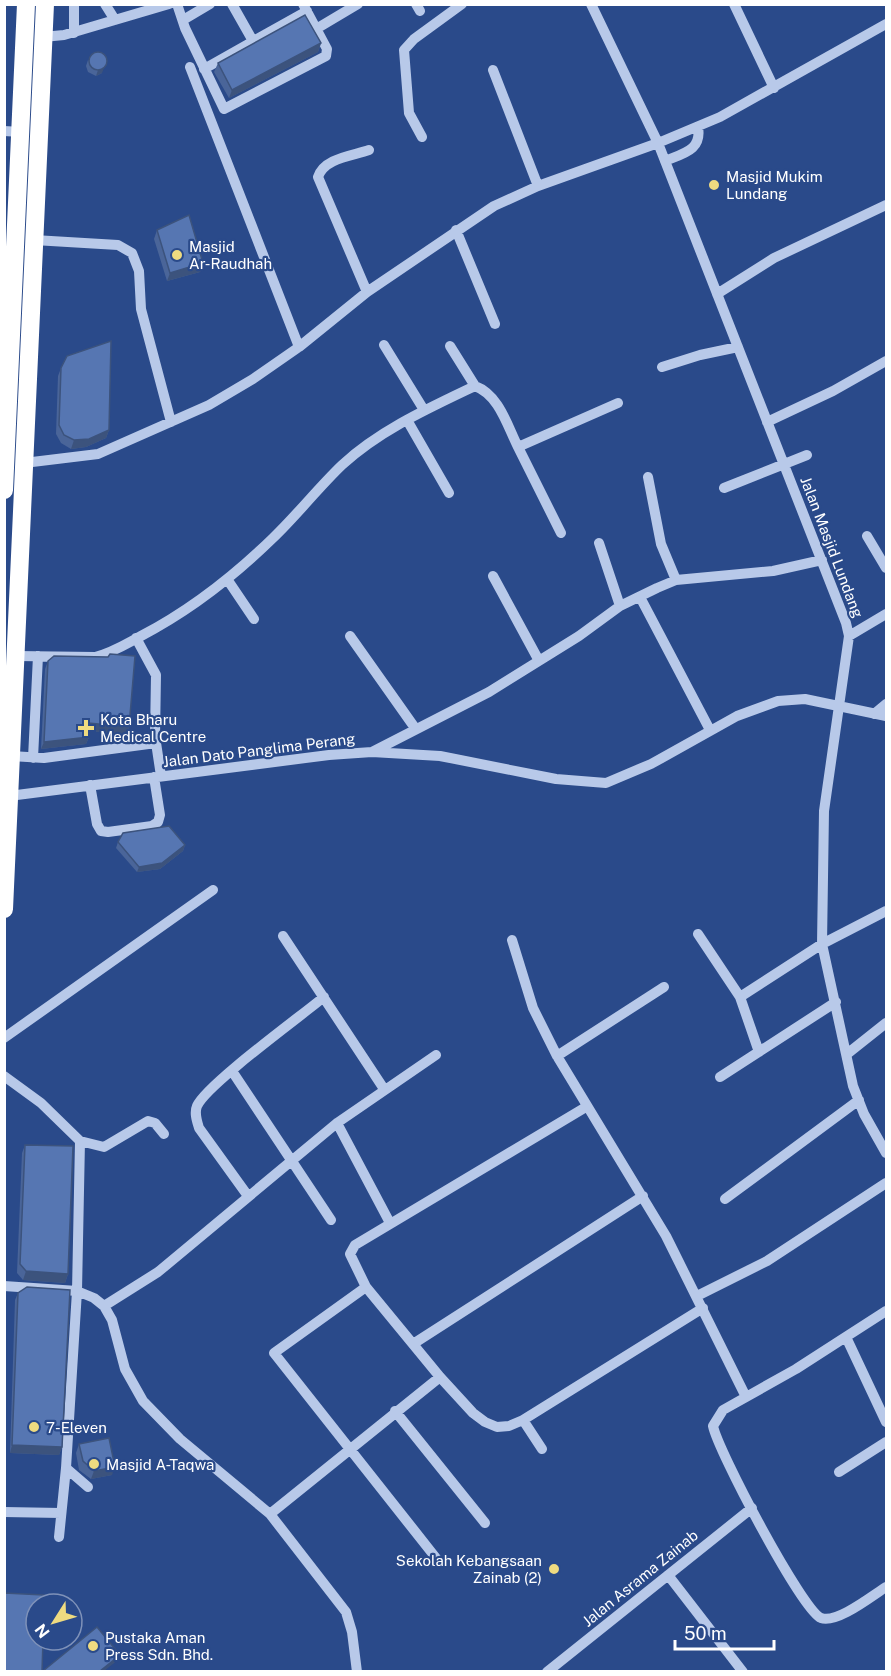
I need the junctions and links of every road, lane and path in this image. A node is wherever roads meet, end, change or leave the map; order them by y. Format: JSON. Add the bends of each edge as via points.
{"nodes":[{"id":1,"x":26,"y":4,"type":"edge"},
{"id":2,"x":45,"y":4,"type":"edge"},
{"id":3,"x":74,"y":4,"type":"edge"},
{"id":4,"x":105,"y":4,"type":"edge"},
{"id":5,"x":169,"y":4,"type":"edge"},
{"id":6,"x":177,"y":4,"type":"edge"},
{"id":7,"x":210,"y":4,"type":"edge"},
{"id":8,"x":232,"y":4,"type":"edge"},
{"id":9,"x":358,"y":4,"type":"edge"},
{"id":10,"x":462,"y":4,"type":"edge"},
{"id":11,"x":591,"y":4,"type":"edge"},
{"id":12,"x":734,"y":4,"type":"edge"},
{"id":13,"x":149,"y":7,"type":"edge"},
{"id":14,"x":305,"y":8,"type":"edge"},
{"id":15,"x":115,"y":20,"type":"junction"},
{"id":16,"x":183,"y":20,"type":"junction"},
{"id":17,"x":886,"y":24,"type":"edge"},
{"id":18,"x":316,"y":29,"type":"junction"},
{"id":19,"x":74,"y":33,"type":"junction"},
{"id":20,"x":43,"y":37,"type":"junction"},
{"id":21,"x":253,"y":41,"type":"junction"},
{"id":22,"x":190,"y":67,"type":"dead end"},
{"id":23,"x":204,"y":69,"type":"junction"},
{"id":24,"x":493,"y":70,"type":"dead end"},
{"id":25,"x":774,"y":88,"type":"junction"},
{"id":26,"x":698,"y":127,"type":"junction"},
{"id":27,"x":13,"y":131,"type":"edge"},
{"id":28,"x":422,"y":137,"type":"dead end"},
{"id":29,"x":658,"y":143,"type":"junction"},
{"id":30,"x":369,"y":150,"type":"dead end"},
{"id":31,"x":665,"y":161,"type":"junction"},
{"id":32,"x":538,"y":186,"type":"junction"},
{"id":33,"x":886,"y":206,"type":"edge"},
{"id":34,"x":456,"y":230,"type":"junction"},
{"id":35,"x":34,"y":240,"type":"junction"},
{"id":36,"x":368,"y":292,"type":"junction"},
{"id":37,"x":717,"y":294,"type":"junction"},
{"id":38,"x":495,"y":324,"type":"dead end"},
{"id":39,"x":8,"y":328,"type":"edge"},
{"id":40,"x":384,"y":345,"type":"dead end"},
{"id":41,"x":450,"y":346,"type":"dead end"},
{"id":42,"x":299,"y":347,"type":"junction"},
{"id":43,"x":738,"y":347,"type":"junction"},
{"id":44,"x":886,"y":361,"type":"edge"},
{"id":45,"x":662,"y":367,"type":"dead end"},
{"id":46,"x":475,"y":386,"type":"junction"},
{"id":47,"x":618,"y":403,"type":"dead end"},
{"id":48,"x":424,"y":410,"type":"junction"},
{"id":49,"x":407,"y":420,"type":"junction"},
{"id":50,"x":171,"y":422,"type":"junction"},
{"id":51,"x":767,"y":422,"type":"junction"},
{"id":52,"x":6,"y":428,"type":"edge"},
{"id":53,"x":518,"y":447,"type":"junction"},
{"id":54,"x":807,"y":455,"type":"dead end"},
{"id":55,"x":24,"y":463,"type":"junction"},
{"id":56,"x":784,"y":465,"type":"junction"},
{"id":57,"x":648,"y":477,"type":"dead end"},
{"id":58,"x":724,"y":489,"type":"dead end"},
{"id":59,"x":4,"y":490,"type":"edge"},
{"id":60,"x":449,"y":493,"type":"dead end"},
{"id":61,"x":561,"y":533,"type":"dead end"},
{"id":62,"x":867,"y":536,"type":"dead end"},
{"id":63,"x":599,"y":543,"type":"dead end"},
{"id":64,"x":822,"y":560,"type":"junction"},
{"id":65,"x":886,"y":568,"type":"edge"},
{"id":66,"x":493,"y":576,"type":"dead end"},
{"id":67,"x":227,"y":579,"type":"junction"},
{"id":68,"x":676,"y":580,"type":"junction"},
{"id":69,"x":640,"y":597,"type":"junction"},
{"id":70,"x":620,"y":606,"type":"junction"},
{"id":71,"x":886,"y":614,"type":"edge"},
{"id":72,"x":254,"y":620,"type":"dead end"},
{"id":73,"x":350,"y":636,"type":"dead end"},
{"id":74,"x":849,"y":636,"type":"junction"},
{"id":75,"x":136,"y":638,"type":"junction"},
{"id":76,"x":16,"y":656,"type":"junction"},
{"id":77,"x":38,"y":656,"type":"junction"},
{"id":78,"x":538,"y":659,"type":"junction"},
{"id":79,"x":886,"y":704,"type":"edge"},
{"id":80,"x":839,"y":705,"type":"junction"},
{"id":81,"x":874,"y":714,"type":"junction"},
{"id":82,"x":886,"y":716,"type":"edge"},
{"id":83,"x":415,"y":728,"type":"junction"},
{"id":84,"x":710,"y":730,"type":"junction"},
{"id":85,"x":156,"y":743,"type":"junction"},
{"id":86,"x":372,"y":752,"type":"junction"},
{"id":87,"x":11,"y":756,"type":"junction"},
{"id":88,"x":33,"y":758,"type":"junction"},
{"id":89,"x":158,"y":777,"type":"junction"},
{"id":90,"x":90,"y":785,"type":"junction"},
{"id":91,"x":9,"y":796,"type":"junction"},
{"id":92,"x":213,"y":890,"type":"dead end"},
{"id":93,"x":4,"y":909,"type":"edge"},
{"id":94,"x":886,"y":911,"type":"edge"},
{"id":95,"x":698,"y":934,"type":"dead end"},
{"id":96,"x":283,"y":936,"type":"dead end"},
{"id":97,"x":512,"y":940,"type":"dead end"},
{"id":98,"x":822,"y":944,"type":"junction"},
{"id":99,"x":664,"y":987,"type":"dead end"},
{"id":100,"x":324,"y":997,"type":"junction"},
{"id":101,"x":740,"y":997,"type":"junction"},
{"id":102,"x":836,"y":1002,"type":"junction"},
{"id":103,"x":886,"y":1023,"type":"edge"},
{"id":104,"x":4,"y":1038,"type":"edge"},
{"id":105,"x":759,"y":1052,"type":"junction"},
{"id":106,"x":847,"y":1054,"type":"junction"},
{"id":107,"x":435,"y":1055,"type":"dead end"},
{"id":108,"x":557,"y":1056,"type":"junction"},
{"id":109,"x":232,"y":1071,"type":"junction"},
{"id":110,"x":4,"y":1076,"type":"edge"},
{"id":111,"x":720,"y":1077,"type":"dead end"},
{"id":112,"x":384,"y":1089,"type":"junction"},
{"id":113,"x":859,"y":1100,"type":"junction"},
{"id":114,"x":586,"y":1107,"type":"junction"},
{"id":115,"x":337,"y":1124,"type":"junction"},
{"id":116,"x":164,"y":1134,"type":"dead end"},
{"id":117,"x":80,"y":1141,"type":"junction"},
{"id":118,"x":886,"y":1153,"type":"edge"},
{"id":119,"x":292,"y":1160,"type":"junction"},
{"id":120,"x":886,"y":1183,"type":"edge"},
{"id":121,"x":248,"y":1196,"type":"junction"},
{"id":122,"x":643,"y":1196,"type":"junction"},
{"id":123,"x":725,"y":1199,"type":"dead end"},
{"id":124,"x":331,"y":1220,"type":"dead end"},
{"id":125,"x":390,"y":1223,"type":"junction"},
{"id":126,"x":4,"y":1286,"type":"edge"},
{"id":127,"x":366,"y":1287,"type":"junction"},
{"id":128,"x":76,"y":1291,"type":"junction"},
{"id":129,"x":697,"y":1296,"type":"junction"},
{"id":130,"x":104,"y":1306,"type":"junction"},
{"id":131,"x":703,"y":1308,"type":"junction"},
{"id":132,"x":886,"y":1311,"type":"edge"},
{"id":133,"x":846,"y":1337,"type":"junction"},
{"id":134,"x":413,"y":1344,"type":"junction"},
{"id":135,"x":440,"y":1377,"type":"junction"},
{"id":136,"x":746,"y":1397,"type":"junction"},
{"id":137,"x":395,"y":1411,"type":"junction"},
{"id":138,"x":523,"y":1420,"type":"junction"},
{"id":139,"x":886,"y":1422,"type":"edge"},
{"id":140,"x":886,"y":1442,"type":"edge"},
{"id":141,"x":350,"y":1449,"type":"junction"},
{"id":142,"x":542,"y":1449,"type":"dead end"},
{"id":143,"x":66,"y":1468,"type":"junction"},
{"id":144,"x":839,"y":1472,"type":"dead end"},
{"id":145,"x":88,"y":1487,"type":"dead end"},
{"id":146,"x":752,"y":1508,"type":"junction"},
{"id":147,"x":4,"y":1512,"type":"edge"},
{"id":148,"x":61,"y":1513,"type":"junction"},
{"id":149,"x":270,"y":1514,"type":"junction"},
{"id":150,"x":485,"y":1523,"type":"dead end"},
{"id":151,"x":59,"y":1537,"type":"dead end"},
{"id":152,"x":436,"y":1558,"type":"dead end"},
{"id":153,"x":668,"y":1575,"type":"junction"},
{"id":154,"x":886,"y":1587,"type":"edge"},
{"id":155,"x":357,"y":1671,"type":"edge"},
{"id":156,"x":547,"y":1671,"type":"edge"},
{"id":157,"x":743,"y":1671,"type":"edge"}],
"edges":[{"from":1,"to":27,"type":"highway"},
{"from":2,"to":20,"type":"highway"},
{"from":3,"to":19,"type":"street"},
{"from":4,"to":15,"type":"street"},
{"from":5,"to":13,"type":"street"},
{"from":6,"to":16,"type":"street"},
{"from":7,"to":16,"type":"street"},
{"from":8,"to":21,"type":"street"},
{"from":9,"to":18,"type":"street"},
{"from":10,"to":28,"type":"street","via":[[404,50],[409,113]]},
{"from":11,"to":29,"type":"street","name":"Jalan Masjid Lundang"},
{"from":12,"to":25,"type":"street"},
{"from":13,"to":15,"type":"street"},
{"from":14,"to":18,"type":"street"},
{"from":14,"to":21,"type":"street"},
{"from":15,"to":19,"type":"street"},
{"from":16,"to":23,"type":"street"},
{"from":17,"to":25,"type":"street"},
{"from":18,"to":23,"type":"street","via":[[327,49],[326,56],[226,109]]},
{"from":19,"to":20,"type":"street"},
{"from":20,"to":35,"type":"highway"},
{"from":21,"to":23,"type":"street"},
{"from":22,"to":42,"type":"street"},
{"from":24,"to":32,"type":"street"},
{"from":25,"to":26,"type":"street"},
{"from":26,"to":29,"type":"street"},
{"from":26,"to":31,"type":"street","via":[[697,144]]},
{"from":27,"to":39,"type":"highway"},
{"from":29,"to":31,"type":"street","name":"Jalan Masjid Lundang"},
{"from":29,"to":32,"type":"street"},
{"from":30,"to":36,"type":"street","via":[[330,162],[320,169],[318,177]]},
{"from":31,"to":37,"type":"street","name":"Jalan Masjid Lundang"},
{"from":32,"to":34,"type":"street","via":[[494,206]]},
{"from":33,"to":37,"type":"street","via":[[774,258]]},
{"from":34,"to":36,"type":"street"},
{"from":34,"to":38,"type":"street"},
{"from":35,"to":50,"type":"street","via":[[118,245],[132,253],[139,271],[141,309]]},
{"from":35,"to":55,"type":"highway"},
{"from":36,"to":42,"type":"street"},
{"from":37,"to":43,"type":"street","name":"Jalan Masjid Lundang"},
{"from":39,"to":52,"type":"highway"},
{"from":40,"to":48,"type":"street"},
{"from":41,"to":46,"type":"street"},
{"from":42,"to":50,"type":"street","via":[[253,379]]},
{"from":43,"to":45,"type":"street"},
{"from":43,"to":51,"type":"street","name":"Jalan Masjid Lundang"},
{"from":44,"to":51,"type":"street"},
{"from":46,"to":48,"type":"street"},
{"from":46,"to":53,"type":"street","via":[[487,390]]},
{"from":47,"to":53,"type":"street"},
{"from":48,"to":49,"type":"street"},
{"from":49,"to":60,"type":"street"},
{"from":49,"to":67,"type":"street","via":[[342,466]]},
{"from":50,"to":55,"type":"street","via":[[91,456]]},
{"from":51,"to":56,"type":"street","name":"Jalan Masjid Lundang"},
{"from":52,"to":59,"type":"highway"},
{"from":53,"to":61,"type":"street"},
{"from":54,"to":56,"type":"street"},
{"from":55,"to":76,"type":"highway"},
{"from":56,"to":58,"type":"street"},
{"from":56,"to":64,"type":"street","name":"Jalan Masjid Lundang"},
{"from":57,"to":68,"type":"street","via":[[661,544]]},
{"from":62,"to":65,"type":"street"},
{"from":63,"to":70,"type":"street"},
{"from":64,"to":68,"type":"street","via":[[773,571]]},
{"from":64,"to":74,"type":"street","name":"Jalan Masjid Lundang"},
{"from":66,"to":78,"type":"street"},
{"from":67,"to":72,"type":"street"},
{"from":67,"to":75,"type":"street","via":[[162,625]]},
{"from":68,"to":69,"type":"street"},
{"from":69,"to":70,"type":"street"},
{"from":69,"to":84,"type":"street"},
{"from":70,"to":78,"type":"street"},
{"from":71,"to":74,"type":"street"},
{"from":73,"to":83,"type":"street"},
{"from":74,"to":80,"type":"street","name":"Jalan Masjid Lundang"},
{"from":75,"to":77,"type":"street","via":[[95,657]]},
{"from":75,"to":85,"type":"street","via":[[156,675]]},
{"from":76,"to":77,"type":"street"},
{"from":76,"to":87,"type":"highway"},
{"from":77,"to":88,"type":"street"},
{"from":78,"to":83,"type":"street","via":[[489,692]]},
{"from":79,"to":81,"type":"street"},
{"from":80,"to":81,"type":"street","name":"Jalan Dato Panglima Perang"},
{"from":80,"to":84,"type":"street","name":"Jalan Dato Panglima Perang","via":[[805,699],[778,701]]},
{"from":80,"to":98,"type":"street","name":"Jalan Masjid Lundang","via":[[824,811]]},
{"from":81,"to":82,"type":"street","name":"Jalan Dato Panglima Perang"},
{"from":83,"to":86,"type":"street"},
{"from":84,"to":86,"type":"street","name":"Jalan Dato Panglima Perang","via":[[651,764],[606,783],[556,779],[441,756]]},
{"from":85,"to":88,"type":"street"},
{"from":85,"to":89,"type":"street"},
{"from":86,"to":89,"type":"street","name":"Jalan Dato Panglima Perang"},
{"from":87,"to":88,"type":"street"},
{"from":87,"to":91,"type":"highway"},
{"from":89,"to":90,"type":"street","name":"Jalan Dato Panglima Perang"},
{"from":89,"to":90,"type":"street","via":[[158,822],[108,832],[101,831],[97,824]]},
{"from":90,"to":91,"type":"street","name":"Jalan Dato Panglima Perang"},
{"from":91,"to":93,"type":"highway"},
{"from":92,"to":104,"type":"street"},
{"from":94,"to":98,"type":"street"},
{"from":95,"to":101,"type":"street"},
{"from":96,"to":100,"type":"street"},
{"from":97,"to":108,"type":"street","via":[[533,1008]]},
{"from":98,"to":101,"type":"street"},
{"from":98,"to":102,"type":"street","name":"Jalan Masjid Lundang"},
{"from":99,"to":108,"type":"street"},
{"from":100,"to":109,"type":"street"},
{"from":100,"to":112,"type":"street"},
{"from":101,"to":105,"type":"street"},
{"from":102,"to":105,"type":"street"},
{"from":102,"to":106,"type":"street","name":"Jalan Masjid Lundang"},
{"from":103,"to":106,"type":"street"},
{"from":105,"to":111,"type":"street"},
{"from":106,"to":113,"type":"street","name":"Jalan Masjid Lundang"},
{"from":107,"to":112,"type":"street"},
{"from":108,"to":114,"type":"street"},
{"from":109,"to":119,"type":"street"},
{"from":109,"to":121,"type":"street","via":[[203,1097],[196,1106],[195,1117]]},
{"from":110,"to":117,"type":"street","via":[[41,1102]]},
{"from":112,"to":115,"type":"street"},
{"from":113,"to":118,"type":"street","name":"Jalan Masjid Lundang"},
{"from":113,"to":123,"type":"street"},
{"from":114,"to":122,"type":"street"},
{"from":114,"to":125,"type":"street"},
{"from":115,"to":119,"type":"street"},
{"from":115,"to":125,"type":"street"},
{"from":116,"to":117,"type":"street","via":[[155,1123],[145,1122],[104,1147]]},
{"from":117,"to":128,"type":"street"},
{"from":119,"to":121,"type":"street"},
{"from":119,"to":124,"type":"street"},
{"from":120,"to":129,"type":"street","via":[[767,1261]]},
{"from":121,"to":130,"type":"street","via":[[173,1261]]},
{"from":122,"to":129,"type":"street"},
{"from":122,"to":134,"type":"street"},
{"from":125,"to":127,"type":"street","via":[[355,1245],[350,1254]]},
{"from":126,"to":128,"type":"street"},
{"from":127,"to":134,"type":"street"},
{"from":127,"to":141,"type":"street","via":[[274,1353]]},
{"from":128,"to":130,"type":"street"},
{"from":128,"to":143,"type":"street"},
{"from":129,"to":131,"type":"street"},
{"from":130,"to":149,"type":"street","via":[[112,1320],[125,1369],[143,1401],[180,1439]]},
{"from":131,"to":136,"type":"street"},
{"from":131,"to":138,"type":"street"},
{"from":132,"to":133,"type":"street"},
{"from":133,"to":136,"type":"street"},
{"from":133,"to":139,"type":"street"},
{"from":134,"to":135,"type":"street"},
{"from":135,"to":137,"type":"street"},
{"from":135,"to":138,"type":"street","via":[[485,1422],[497,1427]]},
{"from":136,"to":146,"type":"street","via":[[723,1410],[713,1426]]},
{"from":137,"to":141,"type":"street"},
{"from":137,"to":150,"type":"street"},
{"from":138,"to":142,"type":"street"},
{"from":140,"to":144,"type":"street"},
{"from":141,"to":149,"type":"street"},
{"from":141,"to":152,"type":"street"},
{"from":143,"to":145,"type":"street"},
{"from":143,"to":148,"type":"street"},
{"from":146,"to":153,"type":"street","name":"Jalan Asrama Zainab"},
{"from":146,"to":154,"type":"street","via":[[801,1597],[821,1618],[842,1615]]},
{"from":147,"to":148,"type":"street"},
{"from":148,"to":151,"type":"street"},
{"from":149,"to":155,"type":"street","via":[[346,1612]]},
{"from":153,"to":156,"type":"street","name":"Jalan Asrama Zainab"},
{"from":153,"to":157,"type":"street"}]}
